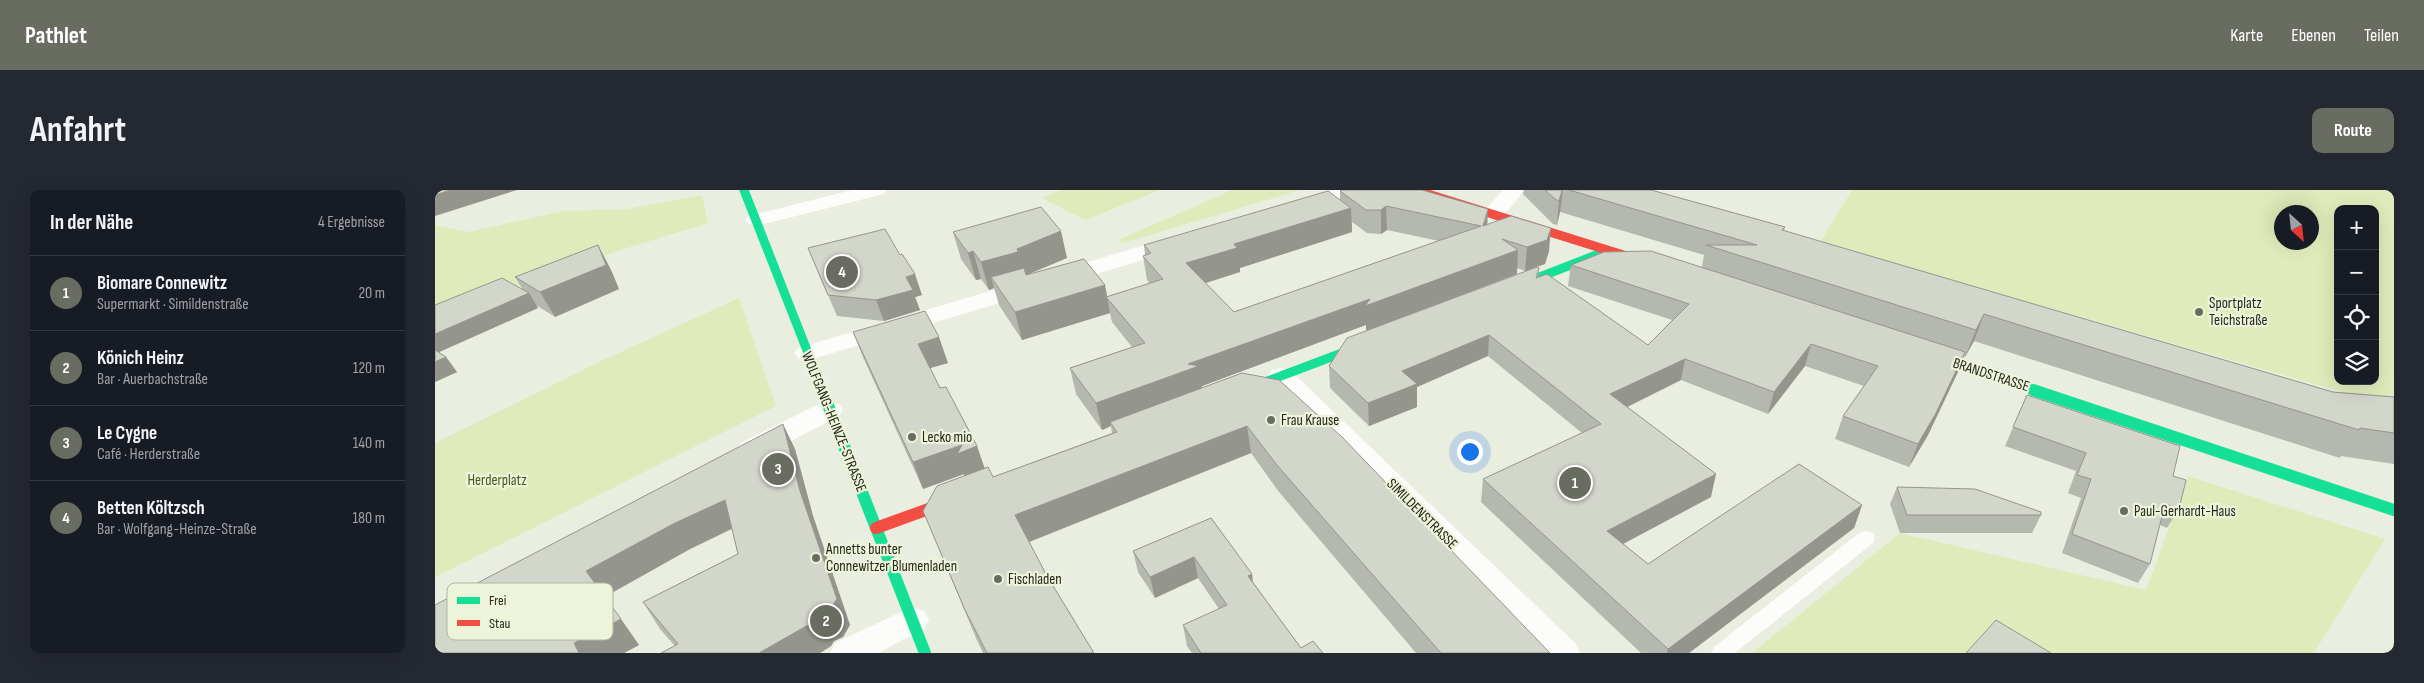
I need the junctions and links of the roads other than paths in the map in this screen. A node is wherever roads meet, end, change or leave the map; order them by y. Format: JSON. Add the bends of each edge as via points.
{"nodes":[{"id":1,"x":744,"y":190,"type":"edge"},
{"id":2,"x":877,"y":190,"type":"edge"},
{"id":3,"x":1356,"y":190,"type":"edge"},
{"id":4,"x":1415,"y":190,"type":"edge"},
{"id":5,"x":1514,"y":190,"type":"edge"},
{"id":6,"x":1282,"y":212,"type":"edge"},
{"id":7,"x":1492,"y":213,"type":"junction"},
{"id":8,"x":756,"y":220,"type":"junction"},
{"id":9,"x":1199,"y":236,"type":"edge"},
{"id":10,"x":1609,"y":250,"type":"junction"},
{"id":11,"x":1656,"y":266,"type":"edge"},
{"id":12,"x":1501,"y":292,"type":"edge"},
{"id":13,"x":1381,"y":338,"type":"edge"},
{"id":14,"x":1910,"y":349,"type":"edge"},
{"id":15,"x":807,"y":353,"type":"junction"},
{"id":16,"x":1281,"y":376,"type":"junction"},
{"id":17,"x":1227,"y":396,"type":"edge"},
{"id":18,"x":829,"y":410,"type":"junction"},
{"id":19,"x":726,"y":463,"type":"edge"},
{"id":20,"x":970,"y":494,"type":"edge"},
{"id":21,"x":2394,"y":510,"type":"edge"},
{"id":22,"x":876,"y":528,"type":"junction"},
{"id":23,"x":1866,"y":538,"type":"dead end"},
{"id":24,"x":912,"y":620,"type":"junction"},
{"id":25,"x":1560,"y":652,"type":"edge"},
{"id":26,"x":847,"y":653,"type":"edge"},
{"id":27,"x":925,"y":653,"type":"edge"},
{"id":28,"x":1721,"y":653,"type":"edge"}],
"edges":[{"from":1,"to":8,"type":"street","name":"WOLFGANG-HEINZE-STRASSE"},
{"from":2,"to":8,"type":"street"},
{"from":3,"to":6,"type":"street"},
{"from":4,"to":7,"type":"street"},
{"from":5,"to":7,"type":"street"},
{"from":7,"to":10,"type":"street"},
{"from":8,"to":15,"type":"street","name":"WOLFGANG-HEINZE-STRASSE"},
{"from":9,"to":15,"type":"street"},
{"from":10,"to":11,"type":"street"},
{"from":10,"to":12,"type":"street"},
{"from":13,"to":16,"type":"street"},
{"from":14,"to":21,"type":"street","name":"BRANDSTRASSE"},
{"from":15,"to":18,"type":"street","name":"WOLFGANG-HEINZE-STRASSE"},
{"from":16,"to":17,"type":"street"},
{"from":16,"to":25,"type":"street","name":"SIMILDENSTRASSE"},
{"from":18,"to":19,"type":"street"},
{"from":18,"to":22,"type":"street","name":"WOLFGANG-HEINZE-STRASSE"},
{"from":20,"to":22,"type":"street"},
{"from":22,"to":24,"type":"street","name":"WOLFGANG-HEINZE-STRASSE"},
{"from":23,"to":28,"type":"lane"},
{"from":24,"to":26,"type":"street"},
{"from":24,"to":27,"type":"street","name":"WOLFGANG-HEINZE-STRASSE"}]}
